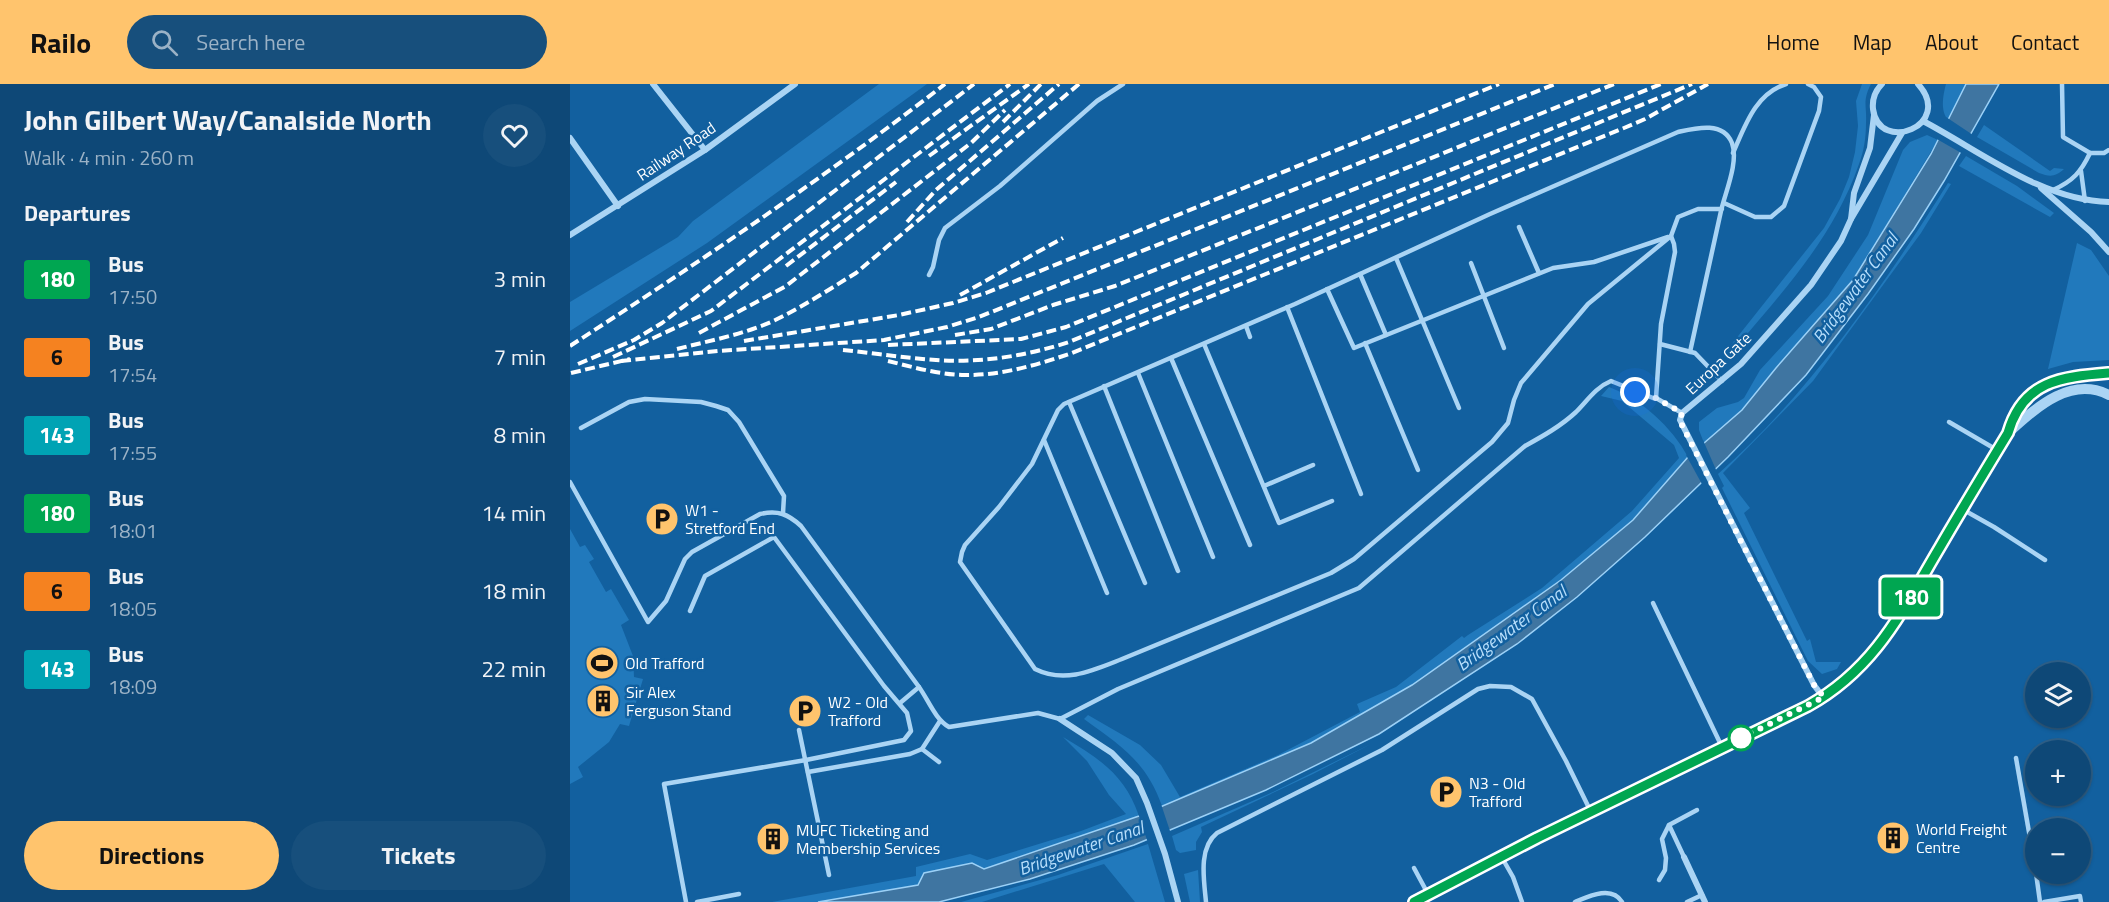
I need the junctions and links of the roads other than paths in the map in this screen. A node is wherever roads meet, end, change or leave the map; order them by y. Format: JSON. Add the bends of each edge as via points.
{"nodes":[{"id":1,"x":653,"y":84,"type":"edge"},
{"id":2,"x":795,"y":84,"type":"edge"},
{"id":3,"x":1123,"y":84,"type":"edge"},
{"id":4,"x":1786,"y":84,"type":"edge"},
{"id":5,"x":1808,"y":84,"type":"edge"},
{"id":6,"x":1882,"y":84,"type":"edge"},
{"id":7,"x":1919,"y":84,"type":"edge"},
{"id":8,"x":2062,"y":84,"type":"edge"},
{"id":9,"x":1874,"y":115,"type":"junction"},
{"id":10,"x":1923,"y":121,"type":"junction"},
{"id":11,"x":1902,"y":133,"type":"junction"},
{"id":12,"x":570,"y":138,"type":"edge"},
{"id":13,"x":705,"y":150,"type":"junction"},
{"id":14,"x":2109,"y":150,"type":"edge"},
{"id":15,"x":1733,"y":153,"type":"junction"},
{"id":16,"x":2090,"y":153,"type":"junction"},
{"id":17,"x":2081,"y":171,"type":"junction"},
{"id":18,"x":2036,"y":184,"type":"junction"},
{"id":19,"x":2053,"y":190,"type":"junction"},
{"id":20,"x":2085,"y":201,"type":"junction"},
{"id":21,"x":2109,"y":202,"type":"edge"},
{"id":22,"x":618,"y":206,"type":"junction"},
{"id":23,"x":1723,"y":206,"type":"junction"},
{"id":24,"x":1851,"y":219,"type":"junction"},
{"id":25,"x":1519,"y":227,"type":"dead end"},
{"id":26,"x":570,"y":236,"type":"edge"},
{"id":27,"x":1671,"y":236,"type":"junction"},
{"id":28,"x":2109,"y":252,"type":"edge"},
{"id":29,"x":1396,"y":258,"type":"junction"},
{"id":30,"x":1471,"y":263,"type":"dead end"},
{"id":31,"x":1539,"y":273,"type":"junction"},
{"id":32,"x":1360,"y":274,"type":"junction"},
{"id":33,"x":929,"y":275,"type":"dead end"},
{"id":34,"x":1327,"y":289,"type":"junction"},
{"id":35,"x":1484,"y":296,"type":"junction"},
{"id":36,"x":1287,"y":307,"type":"junction"},
{"id":37,"x":1423,"y":320,"type":"junction"},
{"id":38,"x":1245,"y":326,"type":"junction"},
{"id":39,"x":1386,"y":335,"type":"junction"},
{"id":40,"x":1250,"y":337,"type":"dead end"},
{"id":41,"x":1365,"y":343,"type":"junction"},
{"id":42,"x":1204,"y":344,"type":"junction"},
{"id":43,"x":1660,"y":344,"type":"junction"},
{"id":44,"x":1504,"y":348,"type":"dead end"},
{"id":45,"x":1690,"y":352,"type":"junction"},
{"id":46,"x":1171,"y":358,"type":"junction"},
{"id":47,"x":1138,"y":373,"type":"junction"},
{"id":48,"x":2109,"y":373,"type":"edge"},
{"id":49,"x":1722,"y":381,"type":"junction"},
{"id":50,"x":1104,"y":386,"type":"junction"},
{"id":51,"x":2109,"y":396,"type":"edge"},
{"id":52,"x":1656,"y":398,"type":"junction"},
{"id":53,"x":1068,"y":402,"type":"junction"},
{"id":54,"x":1460,"y":408,"type":"dead end"},
{"id":55,"x":1682,"y":413,"type":"junction"},
{"id":56,"x":1949,"y":422,"type":"dead end"},
{"id":57,"x":581,"y":428,"type":"dead end"},
{"id":58,"x":2008,"y":433,"type":"junction"},
{"id":59,"x":1044,"y":440,"type":"junction"},
{"id":60,"x":1998,"y":450,"type":"junction"},
{"id":61,"x":1313,"y":465,"type":"dead end"},
{"id":62,"x":1418,"y":470,"type":"dead end"},
{"id":63,"x":570,"y":482,"type":"edge"},
{"id":64,"x":1264,"y":486,"type":"junction"},
{"id":65,"x":1361,"y":494,"type":"dead end"},
{"id":66,"x":1332,"y":501,"type":"dead end"},
{"id":67,"x":1962,"y":510,"type":"junction"},
{"id":68,"x":783,"y":513,"type":"junction"},
{"id":69,"x":1250,"y":545,"type":"dead end"},
{"id":70,"x":1213,"y":557,"type":"dead end"},
{"id":71,"x":2045,"y":560,"type":"dead end"},
{"id":72,"x":1178,"y":571,"type":"dead end"},
{"id":73,"x":1145,"y":583,"type":"dead end"},
{"id":74,"x":1107,"y":593,"type":"dead end"},
{"id":75,"x":1653,"y":603,"type":"dead end"},
{"id":76,"x":690,"y":611,"type":"dead end"},
{"id":77,"x":919,"y":687,"type":"junction"},
{"id":78,"x":1824,"y":697,"type":"junction"},
{"id":79,"x":900,"y":703,"type":"junction"},
{"id":80,"x":1060,"y":719,"type":"junction"},
{"id":81,"x":940,"y":721,"type":"junction"},
{"id":82,"x":800,"y":730,"type":"dead end"},
{"id":83,"x":1722,"y":747,"type":"junction"},
{"id":84,"x":922,"y":749,"type":"junction"},
{"id":85,"x":2016,"y":758,"type":"dead end"},
{"id":86,"x":806,"y":759,"type":"junction"},
{"id":87,"x":939,"y":762,"type":"dead end"},
{"id":88,"x":808,"y":772,"type":"junction"},
{"id":89,"x":1696,"y":810,"type":"dead end"},
{"id":90,"x":1591,"y":812,"type":"junction"},
{"id":91,"x":2026,"y":818,"type":"edge"},
{"id":92,"x":1669,"y":825,"type":"junction"},
{"id":93,"x":1501,"y":856,"type":"junction"},
{"id":94,"x":1684,"y":857,"type":"joint"},
{"id":95,"x":1414,"y":868,"type":"dead end"},
{"id":96,"x":829,"y":875,"type":"dead end"},
{"id":97,"x":1659,"y":880,"type":"dead end"},
{"id":98,"x":2038,"y":884,"type":"edge"},
{"id":99,"x":739,"y":894,"type":"dead end"},
{"id":100,"x":1428,"y":894,"type":"junction"},
{"id":101,"x":1702,"y":895,"type":"junction"},
{"id":102,"x":686,"y":902,"type":"edge"},
{"id":103,"x":697,"y":902,"type":"edge"},
{"id":104,"x":1178,"y":902,"type":"edge"},
{"id":105,"x":1206,"y":902,"type":"edge"},
{"id":106,"x":1414,"y":902,"type":"edge"},
{"id":107,"x":1522,"y":902,"type":"edge"},
{"id":108,"x":1575,"y":902,"type":"edge"},
{"id":109,"x":1622,"y":902,"type":"edge"},
{"id":110,"x":1687,"y":902,"type":"edge"},
{"id":111,"x":1705,"y":902,"type":"edge"},
{"id":112,"x":2042,"y":902,"type":"edge"},
{"id":113,"x":2081,"y":902,"type":"edge"}],
"edges":[{"from":1,"to":13,"type":"street"},
{"from":2,"to":13,"type":"street","name":"Railway Road"},
{"from":3,"to":33,"type":"lane","via":[[1097,101],[1000,186],[945,228]]},
{"from":4,"to":15,"type":"lane","via":[[1761,100],[1749,116]]},
{"from":5,"to":23,"type":"lane","via":[[1821,97],[1819,111],[1784,206],[1771,217],[1755,217]]},
{"from":6,"to":9,"type":"street","name":"Europa Gate","via":[[1874,97]]},
{"from":7,"to":10,"type":"street","via":[[1928,105]]},
{"from":8,"to":16,"type":"lane","via":[[2063,138]]},
{"from":9,"to":11,"type":"street","via":[[1886,129]]},
{"from":9,"to":24,"type":"street","name":"Europa Gate","via":[[1870,148],[1854,193]]},
{"from":10,"to":11,"type":"street"},
{"from":10,"to":18,"type":"street"},
{"from":11,"to":24,"type":"street","name":"Europa Gate"},
{"from":12,"to":22,"type":"street"},
{"from":13,"to":22,"type":"street","name":"Railway Road"},
{"from":14,"to":16,"type":"lane"},
{"from":15,"to":23,"type":"lane"},
{"from":15,"to":29,"type":"lane","via":[[1723,132],[1705,127],[1678,132]]},
{"from":16,"to":17,"type":"lane"},
{"from":17,"to":19,"type":"lane"},
{"from":17,"to":20,"type":"lane"},
{"from":18,"to":19,"type":"street"},
{"from":18,"to":28,"type":"street"},
{"from":19,"to":20,"type":"street"},
{"from":20,"to":21,"type":"street"},
{"from":22,"to":26,"type":"street","name":"Railway Road"},
{"from":23,"to":27,"type":"lane","via":[[1686,212],[1678,217]]},
{"from":23,"to":45,"type":"lane"},
{"from":24,"to":49,"type":"street","name":"Europa Gate","via":[[1811,285]]},
{"from":25,"to":31,"type":"lane"},
{"from":27,"to":31,"type":"lane","via":[[1594,262],[1566,264]]},
{"from":27,"to":43,"type":"lane","via":[[1675,252]]},
{"from":27,"to":59,"type":"lane","via":[[1588,304],[1521,383],[1508,423],[1492,442],[1354,559],[1331,573],[1230,616],[1089,672],[1064,676],[1035,669],[960,562],[965,545],[1014,489]]},
{"from":29,"to":32,"type":"lane"},
{"from":29,"to":37,"type":"lane"},
{"from":30,"to":35,"type":"lane"},
{"from":31,"to":35,"type":"lane"},
{"from":32,"to":34,"type":"lane"},
{"from":32,"to":39,"type":"lane"},
{"from":34,"to":36,"type":"lane"},
{"from":34,"to":41,"type":"lane","via":[[1354,348]]},
{"from":35,"to":37,"type":"lane"},
{"from":35,"to":44,"type":"lane"},
{"from":36,"to":38,"type":"lane"},
{"from":36,"to":65,"type":"lane"},
{"from":37,"to":39,"type":"lane"},
{"from":37,"to":54,"type":"lane"},
{"from":38,"to":40,"type":"lane"},
{"from":38,"to":42,"type":"lane"},
{"from":39,"to":41,"type":"lane"},
{"from":41,"to":62,"type":"lane"},
{"from":42,"to":46,"type":"lane"},
{"from":42,"to":64,"type":"lane"},
{"from":43,"to":45,"type":"lane"},
{"from":43,"to":52,"type":"lane"},
{"from":45,"to":49,"type":"lane","via":[[1700,357]]},
{"from":46,"to":47,"type":"lane"},
{"from":46,"to":69,"type":"lane"},
{"from":47,"to":50,"type":"lane"},
{"from":47,"to":70,"type":"lane"},
{"from":48,"to":58,"type":"street","via":[[2064,378],[2031,393],[2012,417]]},
{"from":49,"to":55,"type":"street","name":"Europa Gate"},
{"from":50,"to":53,"type":"lane"},
{"from":50,"to":72,"type":"lane"},
{"from":51,"to":58,"type":"street","via":[[2090,390],[2061,393],[2041,404]]},
{"from":52,"to":55,"type":"lane"},
{"from":52,"to":80,"type":"lane","via":[[1611,381],[1600,386],[1575,413],[1525,446],[1359,588],[1118,689]]},
{"from":53,"to":59,"type":"lane","via":[[1058,410]]},
{"from":53,"to":73,"type":"lane"},
{"from":55,"to":78,"type":"street","name":"Europa Gate","via":[[1680,420],[1814,685]]},
{"from":56,"to":60,"type":"lane"},
{"from":57,"to":68,"type":"lane","via":[[629,402],[645,399],[701,402],[728,410],[784,496]]},
{"from":58,"to":60,"type":"street"},
{"from":59,"to":74,"type":"lane"},
{"from":60,"to":67,"type":"street"},
{"from":61,"to":64,"type":"lane"},
{"from":63,"to":68,"type":"lane","via":[[648,622],[666,601],[692,552],[760,514]]},
{"from":64,"to":66,"type":"lane","via":[[1280,523]]},
{"from":67,"to":71,"type":"lane"},
{"from":67,"to":78,"type":"street","via":[[1880,645],[1852,676]]},
{"from":68,"to":77,"type":"lane","via":[[801,526]]},
{"from":75,"to":83,"type":"lane"},
{"from":76,"to":79,"type":"lane","via":[[705,576],[774,537]]},
{"from":77,"to":79,"type":"lane"},
{"from":77,"to":81,"type":"lane"},
{"from":78,"to":83,"type":"street"},
{"from":79,"to":86,"type":"lane","via":[[908,713],[911,730],[904,740]]},
{"from":80,"to":81,"type":"lane","via":[[1038,713],[949,727]]},
{"from":80,"to":104,"type":"street","via":[[1120,760],[1136,778],[1165,854]]},
{"from":81,"to":84,"type":"lane"},
{"from":82,"to":86,"type":"lane"},
{"from":83,"to":90,"type":"street"},
{"from":84,"to":87,"type":"lane"},
{"from":84,"to":88,"type":"lane"},
{"from":85,"to":91,"type":"lane"},
{"from":86,"to":88,"type":"lane"},
{"from":86,"to":102,"type":"lane","via":[[664,784]]},
{"from":88,"to":96,"type":"lane"},
{"from":89,"to":92,"type":"lane"},
{"from":90,"to":93,"type":"street"},
{"from":90,"to":105,"type":"lane","via":[[1532,699],[1511,687],[1490,686],[1478,689],[1382,750],[1211,838],[1205,849]]},
{"from":92,"to":94,"type":"lane"},
{"from":92,"to":97,"type":"lane","via":[[1662,839],[1666,858]]},
{"from":93,"to":100,"type":"street"},
{"from":93,"to":107,"type":"lane"},
{"from":94,"to":101,"type":"street"},
{"from":95,"to":100,"type":"lane"},
{"from":98,"to":112,"type":"lane"},
{"from":99,"to":103,"type":"lane"},
{"from":100,"to":106,"type":"street"},
{"from":101,"to":110,"type":"lane"},
{"from":101,"to":111,"type":"street"},
{"from":108,"to":109,"type":"lane","via":[[1609,893]]},
{"from":112,"to":113,"type":"lane","via":[[2080,896]]}]}
